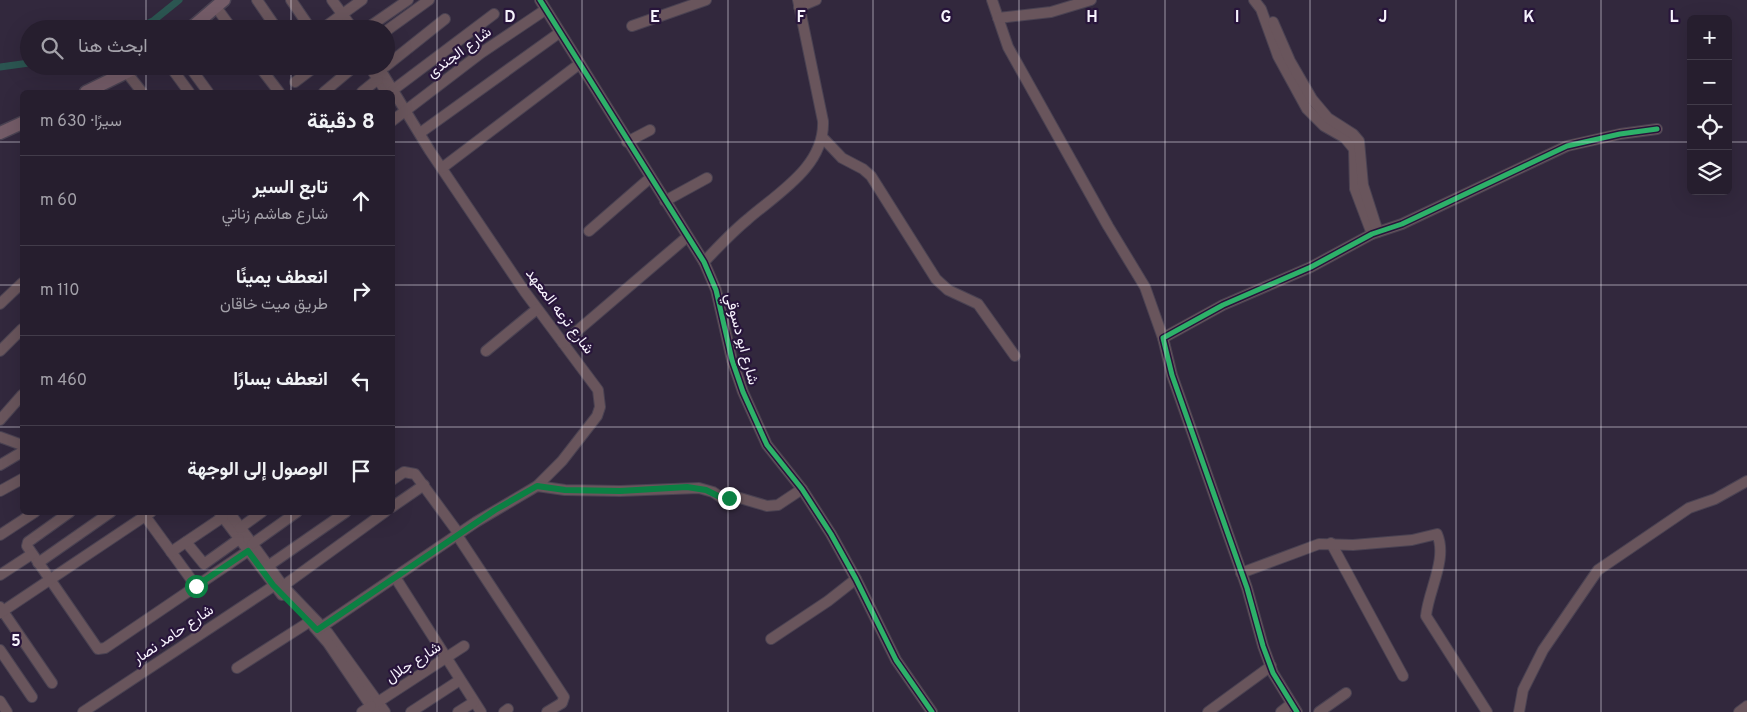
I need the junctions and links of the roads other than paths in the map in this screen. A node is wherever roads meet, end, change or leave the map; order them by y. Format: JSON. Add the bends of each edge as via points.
{"nodes":[{"id":1,"x":257,"y":0,"type":"edge"},
{"id":2,"x":290,"y":0,"type":"edge"},
{"id":3,"x":362,"y":0,"type":"edge"},
{"id":4,"x":408,"y":0,"type":"edge"},
{"id":5,"x":429,"y":0,"type":"edge"},
{"id":6,"x":540,"y":0,"type":"edge"},
{"id":7,"x":706,"y":0,"type":"edge"},
{"id":8,"x":816,"y":0,"type":"edge"},
{"id":9,"x":992,"y":0,"type":"edge"},
{"id":10,"x":1091,"y":0,"type":"edge"},
{"id":11,"x":1254,"y":0,"type":"edge"},
{"id":12,"x":1262,"y":0,"type":"edge"},
{"id":13,"x":220,"y":3,"type":"edge"},
{"id":14,"x":799,"y":3,"type":"edge"},
{"id":15,"x":338,"y":10,"type":"edge"},
{"id":16,"x":545,"y":10,"type":"junction"},
{"id":17,"x":494,"y":14,"type":"dead end"},
{"id":18,"x":998,"y":18,"type":"junction"},
{"id":19,"x":445,"y":19,"type":"dead end"},
{"id":20,"x":200,"y":20,"type":"edge"},
{"id":21,"x":228,"y":20,"type":"edge"},
{"id":22,"x":271,"y":20,"type":"edge"},
{"id":23,"x":305,"y":20,"type":"edge"},
{"id":24,"x":330,"y":20,"type":"edge"},
{"id":25,"x":346,"y":20,"type":"edge"},
{"id":26,"x":379,"y":20,"type":"edge"},
{"id":27,"x":395,"y":25,"type":"edge"},
{"id":28,"x":632,"y":26,"type":"dead end"},
{"id":29,"x":559,"y":33,"type":"junction"},
{"id":30,"x":395,"y":55,"type":"edge"},
{"id":31,"x":578,"y":64,"type":"junction"},
{"id":32,"x":123,"y":75,"type":"edge"},
{"id":33,"x":129,"y":75,"type":"edge"},
{"id":34,"x":177,"y":75,"type":"edge"},
{"id":35,"x":196,"y":75,"type":"edge"},
{"id":36,"x":266,"y":75,"type":"edge"},
{"id":37,"x":304,"y":75,"type":"edge"},
{"id":38,"x":344,"y":75,"type":"edge"},
{"id":39,"x":373,"y":75,"type":"edge"},
{"id":40,"x":381,"y":75,"type":"edge"},
{"id":41,"x":295,"y":82,"type":"dead end"},
{"id":42,"x":93,"y":90,"type":"edge"},
{"id":43,"x":140,"y":90,"type":"edge"},
{"id":44,"x":188,"y":90,"type":"edge"},
{"id":45,"x":207,"y":90,"type":"edge"},
{"id":46,"x":277,"y":90,"type":"edge"},
{"id":47,"x":326,"y":90,"type":"edge"},
{"id":48,"x":363,"y":90,"type":"edge"},
{"id":49,"x":389,"y":90,"type":"edge"},
{"id":50,"x":391,"y":90,"type":"edge"},
{"id":51,"x":395,"y":98,"type":"edge"},
{"id":52,"x":395,"y":104,"type":"edge"},
{"id":53,"x":404,"y":112,"type":"junction"},
{"id":54,"x":395,"y":119,"type":"edge"},
{"id":55,"x":20,"y":124,"type":"edge"},
{"id":56,"x":1657,"y":129,"type":"dead end"},
{"id":57,"x":650,"y":130,"type":"dead end"},
{"id":58,"x":0,"y":133,"type":"edge"},
{"id":59,"x":420,"y":133,"type":"junction"},
{"id":60,"x":822,"y":136,"type":"junction"},
{"id":61,"x":627,"y":142,"type":"junction"},
{"id":62,"x":430,"y":151,"type":"junction"},
{"id":63,"x":442,"y":168,"type":"junction"},
{"id":64,"x":650,"y":178,"type":"junction"},
{"id":65,"x":706,"y":178,"type":"dead end"},
{"id":66,"x":665,"y":201,"type":"junction"},
{"id":67,"x":589,"y":231,"type":"dead end"},
{"id":68,"x":1375,"y":233,"type":"junction"},
{"id":69,"x":688,"y":237,"type":"junction"},
{"id":70,"x":704,"y":262,"type":"junction"},
{"id":71,"x":20,"y":285,"type":"edge"},
{"id":72,"x":0,"y":304,"type":"edge"},
{"id":73,"x":537,"y":309,"type":"junction"},
{"id":74,"x":20,"y":331,"type":"edge"},
{"id":75,"x":1163,"y":338,"type":"junction"},
{"id":76,"x":562,"y":343,"type":"junction"},
{"id":77,"x":0,"y":351,"type":"edge"},
{"id":78,"x":486,"y":351,"type":"dead end"},
{"id":79,"x":1015,"y":356,"type":"dead end"},
{"id":80,"x":20,"y":397,"type":"edge"},
{"id":81,"x":0,"y":420,"type":"edge"},
{"id":82,"x":0,"y":431,"type":"edge"},
{"id":83,"x":0,"y":437,"type":"edge"},
{"id":84,"x":20,"y":438,"type":"edge"},
{"id":85,"x":20,"y":445,"type":"edge"},
{"id":86,"x":20,"y":453,"type":"edge"},
{"id":87,"x":0,"y":465,"type":"edge"},
{"id":88,"x":395,"y":478,"type":"edge"},
{"id":89,"x":20,"y":480,"type":"edge"},
{"id":90,"x":1747,"y":481,"type":"edge"},
{"id":91,"x":424,"y":485,"type":"junction"},
{"id":92,"x":537,"y":486,"type":"junction"},
{"id":93,"x":802,"y":490,"type":"junction"},
{"id":94,"x":0,"y":492,"type":"edge"},
{"id":95,"x":395,"y":505,"type":"edge"},
{"id":96,"x":30,"y":515,"type":"edge"},
{"id":97,"x":66,"y":515,"type":"edge"},
{"id":98,"x":106,"y":515,"type":"edge"},
{"id":99,"x":147,"y":515,"type":"edge"},
{"id":100,"x":149,"y":515,"type":"edge"},
{"id":101,"x":223,"y":515,"type":"edge"},
{"id":102,"x":225,"y":515,"type":"edge"},
{"id":103,"x":225,"y":515,"type":"edge"},
{"id":104,"x":258,"y":515,"type":"edge"},
{"id":105,"x":293,"y":515,"type":"edge"},
{"id":106,"x":342,"y":515,"type":"edge"},
{"id":107,"x":381,"y":515,"type":"edge"},
{"id":108,"x":240,"y":528,"type":"junction"},
{"id":109,"x":458,"y":534,"type":"junction"},
{"id":110,"x":0,"y":535,"type":"edge"},
{"id":111,"x":239,"y":540,"type":"junction"},
{"id":112,"x":186,"y":542,"type":"junction"},
{"id":113,"x":1332,"y":543,"type":"junction"},
{"id":114,"x":250,"y":547,"type":"junction"},
{"id":115,"x":171,"y":552,"type":"junction"},
{"id":116,"x":34,"y":558,"type":"junction"},
{"id":117,"x":268,"y":566,"type":"junction"},
{"id":118,"x":1241,"y":573,"type":"junction"},
{"id":119,"x":0,"y":575,"type":"edge"},
{"id":120,"x":395,"y":577,"type":"junction"},
{"id":121,"x":856,"y":579,"type":"junction"},
{"id":122,"x":50,"y":580,"type":"junction"},
{"id":123,"x":278,"y":584,"type":"junction"},
{"id":124,"x":196,"y":586,"type":"junction"},
{"id":125,"x":1,"y":611,"type":"edge"},
{"id":126,"x":309,"y":622,"type":"junction"},
{"id":127,"x":320,"y":628,"type":"junction"},
{"id":128,"x":771,"y":639,"type":"dead end"},
{"id":129,"x":464,"y":646,"type":"dead end"},
{"id":130,"x":0,"y":650,"type":"edge"},
{"id":131,"x":446,"y":658,"type":"junction"},
{"id":132,"x":1271,"y":666,"type":"junction"},
{"id":133,"x":237,"y":668,"type":"dead end"},
{"id":134,"x":1403,"y":676,"type":"dead end"},
{"id":135,"x":460,"y":680,"type":"junction"},
{"id":136,"x":52,"y":683,"type":"dead end"},
{"id":137,"x":1346,"y":693,"type":"dead end"},
{"id":138,"x":32,"y":697,"type":"dead end"},
{"id":139,"x":0,"y":701,"type":"edge"},
{"id":140,"x":474,"y":702,"type":"junction"},
{"id":141,"x":1747,"y":706,"type":"edge"},
{"id":142,"x":372,"y":708,"type":"edge"},
{"id":143,"x":1294,"y":708,"type":"edge"},
{"id":144,"x":7,"y":712,"type":"edge"},
{"id":145,"x":83,"y":712,"type":"edge"},
{"id":146,"x":385,"y":712,"type":"edge"},
{"id":147,"x":411,"y":712,"type":"edge"},
{"id":148,"x":458,"y":712,"type":"edge"},
{"id":149,"x":481,"y":712,"type":"edge"},
{"id":150,"x":547,"y":712,"type":"edge"},
{"id":151,"x":932,"y":712,"type":"edge"},
{"id":152,"x":1208,"y":712,"type":"edge"},
{"id":153,"x":1281,"y":712,"type":"edge"},
{"id":154,"x":1319,"y":712,"type":"edge"},
{"id":155,"x":1487,"y":712,"type":"edge"},
{"id":156,"x":1519,"y":712,"type":"edge"},
{"id":157,"x":1740,"y":712,"type":"edge"}],
"edges":[{"from":1,"to":22,"type":"street"},
{"from":2,"to":23,"type":"street"},
{"from":3,"to":15,"type":"street"},
{"from":4,"to":26,"type":"street"},
{"from":5,"to":27,"type":"street"},
{"from":6,"to":16,"type":"street","name":"شارع ابو دسوقي"},
{"from":7,"to":28,"type":"street"},
{"from":8,"to":14,"type":"street"},
{"from":9,"to":18,"type":"street"},
{"from":10,"to":18,"type":"street","via":[[1050,12]]},
{"from":11,"to":68,"type":"street","via":[[1261,9],[1278,56],[1307,109],[1324,126],[1345,138],[1354,149],[1355,189]]},
{"from":12,"to":68,"type":"street","via":[[1290,61],[1312,99],[1328,118],[1353,134],[1359,142],[1363,185]]},
{"from":13,"to":20,"type":"main road"},
{"from":13,"to":21,"type":"street"},
{"from":14,"to":60,"type":"street","via":[[823,121]]},
{"from":15,"to":24,"type":"street"},
{"from":15,"to":25,"type":"street"},
{"from":16,"to":29,"type":"street","name":"شارع ابو دسوقي"},
{"from":16,"to":53,"type":"street","name":"شارع الجندى","via":[[481,53]]},
{"from":17,"to":50,"type":"street"},
{"from":18,"to":75,"type":"street","via":[[1015,61],[1145,288]]},
{"from":19,"to":30,"type":"street"},
{"from":29,"to":31,"type":"street","name":"شارع ابو دسوقي"},
{"from":29,"to":59,"type":"street"},
{"from":31,"to":61,"type":"street","name":"شارع ابو دسوقي"},
{"from":31,"to":63,"type":"street"},
{"from":32,"to":42,"type":"main road"},
{"from":33,"to":43,"type":"street"},
{"from":34,"to":44,"type":"street"},
{"from":35,"to":45,"type":"street"},
{"from":36,"to":46,"type":"street"},
{"from":37,"to":41,"type":"street"},
{"from":38,"to":47,"type":"street"},
{"from":39,"to":48,"type":"street"},
{"from":40,"to":49,"type":"street","name":"شارع ترعه المعهد"},
{"from":51,"to":53,"type":"street","name":"شارع ترعه المعهد"},
{"from":52,"to":53,"type":"street","name":"شارع ترعه المعهد"},
{"from":53,"to":54,"type":"street","name":"شارع الجندى"},
{"from":53,"to":59,"type":"street","name":"شارع ترعه المعهد"},
{"from":53,"to":62,"type":"street","name":"شارع ترعه المعهد","via":[[421,144]]},
{"from":55,"to":58,"type":"main road"},
{"from":56,"to":68,"type":"street","via":[[1567,146],[1402,224]]},
{"from":57,"to":61,"type":"street"},
{"from":59,"to":62,"type":"street","name":"شارع ترعه المعهد"},
{"from":60,"to":70,"type":"street","via":[[799,177],[727,237]]},
{"from":60,"to":79,"type":"street","via":[[842,158],[871,176],[936,280],[948,290],[978,304]]},
{"from":61,"to":64,"type":"street","name":"شارع ابو دسوقي"},
{"from":62,"to":63,"type":"street","name":"شارع ترعه المعهد"},
{"from":63,"to":73,"type":"street","name":"شارع ترعه المعهد"},
{"from":64,"to":66,"type":"street","name":"شارع ابو دسوقي"},
{"from":64,"to":67,"type":"street"},
{"from":65,"to":66,"type":"street"},
{"from":66,"to":69,"type":"street","name":"شارع ابو دسوقي"},
{"from":68,"to":75,"type":"street","via":[[1311,267],[1223,305]]},
{"from":69,"to":70,"type":"street","name":"شارع ابو دسوقي"},
{"from":69,"to":76,"type":"street"},
{"from":70,"to":93,"type":"street","name":"شارع ابو دسوقي","via":[[716,290],[743,392],[768,444]]},
{"from":71,"to":72,"type":"street"},
{"from":73,"to":76,"type":"street","name":"شارع ترعه المعهد"},
{"from":73,"to":78,"type":"street"},
{"from":74,"to":77,"type":"street"},
{"from":75,"to":118,"type":"street","via":[[1172,375]]},
{"from":76,"to":92,"type":"street","name":"شارع ترعه المعهد","via":[[594,382],[600,407],[562,461]]},
{"from":80,"to":81,"type":"street"},
{"from":82,"to":84,"type":"street"},
{"from":83,"to":85,"type":"street"},
{"from":86,"to":87,"type":"street"},
{"from":88,"to":91,"type":"street","via":[[404,472],[412,472]]},
{"from":89,"to":94,"type":"street"},
{"from":90,"to":156,"type":"street","via":[[1678,515],[1598,570],[1543,650],[1524,690]]},
{"from":91,"to":95,"type":"street"},
{"from":91,"to":109,"type":"street"},
{"from":92,"to":93,"type":"street","via":[[620,491],[687,487],[706,490],[722,498],[740,498],[767,506],[778,505]]},
{"from":92,"to":109,"type":"street","name":"شارع ترعه المعهد"},
{"from":93,"to":121,"type":"street","name":"شارع ابو دسوقي"},
{"from":96,"to":110,"type":"street"},
{"from":97,"to":116,"type":"street","via":[[28,542]]},
{"from":98,"to":116,"type":"street"},
{"from":99,"to":122,"type":"street"},
{"from":100,"to":115,"type":"street"},
{"from":101,"to":112,"type":"street"},
{"from":102,"to":108,"type":"street"},
{"from":103,"to":111,"type":"street"},
{"from":104,"to":108,"type":"street"},
{"from":105,"to":114,"type":"street"},
{"from":106,"to":117,"type":"street"},
{"from":107,"to":123,"type":"street","name":"شارع حامد نصار"},
{"from":108,"to":114,"type":"street"},
{"from":109,"to":120,"type":"street","name":"شارع ترعه المعهد"},
{"from":109,"to":150,"type":"street","via":[[564,696],[562,703]]},
{"from":111,"to":112,"type":"street","via":[[204,564]]},
{"from":111,"to":114,"type":"street"},
{"from":112,"to":115,"type":"street"},
{"from":113,"to":118,"type":"street","via":[[1319,544]]},
{"from":113,"to":134,"type":"street"},
{"from":113,"to":155,"type":"street","via":[[1353,546],[1438,534],[1439,560],[1426,616]]},
{"from":114,"to":117,"type":"street"},
{"from":114,"to":123,"type":"street"},
{"from":114,"to":124,"type":"street"},
{"from":115,"to":124,"type":"street"},
{"from":116,"to":119,"type":"street"},
{"from":116,"to":122,"type":"street"},
{"from":117,"to":123,"type":"street"},
{"from":118,"to":132,"type":"street"},
{"from":120,"to":127,"type":"street","name":"شارع ترعه المعهد"},
{"from":120,"to":131,"type":"street"},
{"from":121,"to":128,"type":"street"},
{"from":121,"to":151,"type":"street","name":"شارع ابو دسوقي","via":[[896,660]]},
{"from":122,"to":124,"type":"street","via":[[96,648],[105,648]]},
{"from":122,"to":125,"type":"street"},
{"from":123,"to":126,"type":"street"},
{"from":123,"to":127,"type":"street"},
{"from":123,"to":145,"type":"street","name":"شارع حامد نصار"},
{"from":125,"to":136,"type":"street"},
{"from":126,"to":127,"type":"street"},
{"from":126,"to":133,"type":"street"},
{"from":127,"to":142,"type":"street"},
{"from":129,"to":131,"type":"street","name":"شارع جلال"},
{"from":130,"to":138,"type":"street"},
{"from":131,"to":135,"type":"street"},
{"from":131,"to":142,"type":"street","name":"شارع جلال"},
{"from":132,"to":143,"type":"street"},
{"from":132,"to":152,"type":"street"},
{"from":135,"to":140,"type":"street"},
{"from":135,"to":147,"type":"street"},
{"from":137,"to":154,"type":"street"},
{"from":139,"to":144,"type":"street"},
{"from":140,"to":148,"type":"street"},
{"from":140,"to":149,"type":"street"},
{"from":141,"to":157,"type":"street"},
{"from":142,"to":146,"type":"street"},
{"from":143,"to":153,"type":"street"}]}
